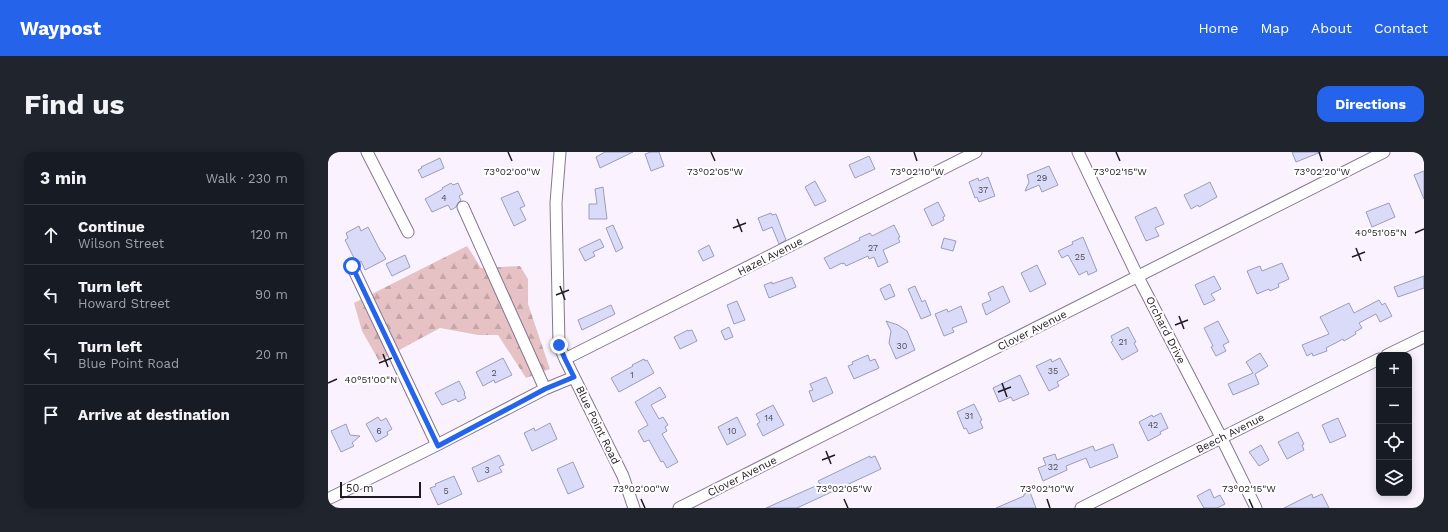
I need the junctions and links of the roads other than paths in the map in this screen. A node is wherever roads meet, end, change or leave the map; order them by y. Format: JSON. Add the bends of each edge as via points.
{"nodes":[{"id":1,"x":367,"y":152,"type":"edge"},
{"id":2,"x":560,"y":152,"type":"edge"},
{"id":3,"x":976,"y":152,"type":"edge"},
{"id":4,"x":1078,"y":152,"type":"edge"},
{"id":5,"x":1384,"y":152,"type":"edge"},
{"id":6,"x":463,"y":207,"type":"dead end"},
{"id":7,"x":408,"y":232,"type":"dead end"},
{"id":8,"x":352,"y":266,"type":"dead end"},
{"id":9,"x":1138,"y":277,"type":"junction"},
{"id":10,"x":1424,"y":337,"type":"edge"},
{"id":11,"x":1393,"y":352,"type":"edge"},
{"id":12,"x":565,"y":359,"type":"junction"},
{"id":13,"x":1376,"y":360,"type":"edge"},
{"id":14,"x":574,"y":377,"type":"junction"},
{"id":15,"x":545,"y":389,"type":"junction"},
{"id":16,"x":1221,"y":437,"type":"junction"},
{"id":17,"x":438,"y":446,"type":"junction"},
{"id":18,"x":331,"y":500,"type":"edge"},
{"id":19,"x":634,"y":508,"type":"edge"},
{"id":20,"x":678,"y":508,"type":"edge"},
{"id":21,"x":1081,"y":508,"type":"edge"},
{"id":22,"x":1256,"y":508,"type":"edge"}],
"edges":[{"from":1,"to":7,"type":"street"},
{"from":2,"to":12,"type":"street","name":"Blue Point Road","via":[[556,203],[559,345]]},
{"from":3,"to":12,"type":"street","name":"Hazel Avenue"},
{"from":4,"to":9,"type":"street","name":"Orchard Drive"},
{"from":5,"to":9,"type":"street","name":"Clover Avenue"},
{"from":6,"to":15,"type":"street"},
{"from":8,"to":17,"type":"street"},
{"from":9,"to":16,"type":"street","name":"Orchard Drive"},
{"from":9,"to":20,"type":"street","name":"Clover Avenue"},
{"from":10,"to":11,"type":"street"},
{"from":12,"to":14,"type":"street","name":"Blue Point Road"},
{"from":13,"to":16,"type":"street","name":"Beech Avenue"},
{"from":14,"to":15,"type":"street"},
{"from":14,"to":19,"type":"street","name":"Blue Point Road","via":[[623,476]]},
{"from":15,"to":17,"type":"street"},
{"from":16,"to":21,"type":"street","name":"Beech Avenue"},
{"from":16,"to":22,"type":"street","name":"Orchard Drive"},
{"from":17,"to":18,"type":"street"}]}
